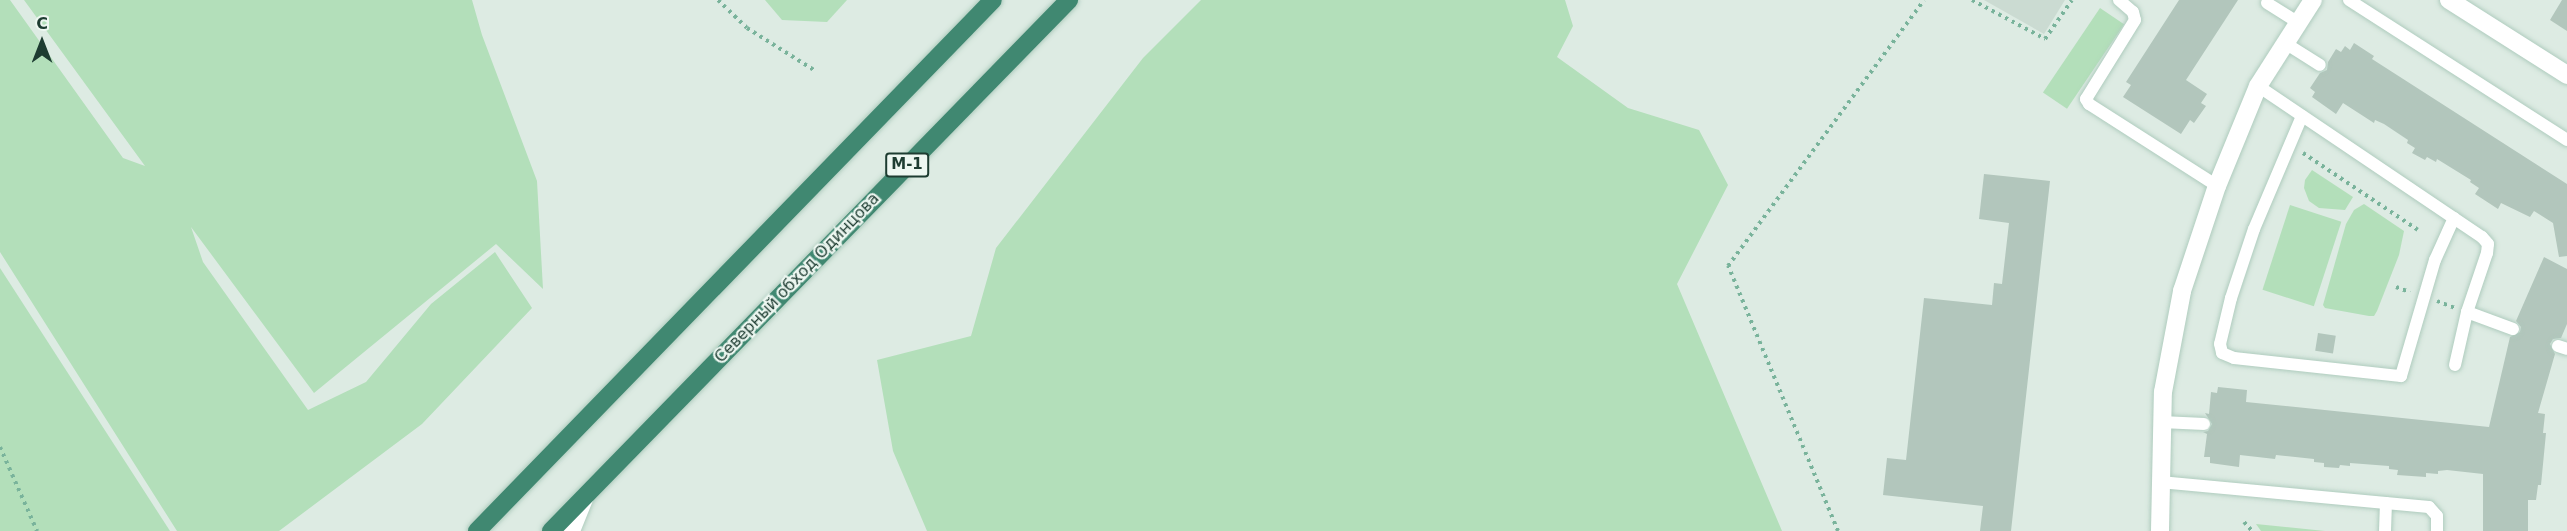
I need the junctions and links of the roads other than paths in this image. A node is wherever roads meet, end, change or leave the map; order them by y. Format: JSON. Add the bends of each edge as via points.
{"nodes":[{"id":1,"x":993,"y":0,"type":"edge"},
{"id":2,"x":1069,"y":0,"type":"edge"},
{"id":3,"x":2119,"y":0,"type":"edge"},
{"id":4,"x":2349,"y":0,"type":"edge"},
{"id":5,"x":2449,"y":0,"type":"edge"},
{"id":6,"x":2308,"y":2,"type":"edge"},
{"id":7,"x":2267,"y":3,"type":"dead end"},
{"id":8,"x":2298,"y":22,"type":"junction"},
{"id":9,"x":2285,"y":43,"type":"junction"},
{"id":10,"x":2320,"y":65,"type":"dead end"},
{"id":11,"x":2567,"y":75,"type":"edge"},
{"id":12,"x":2258,"y":86,"type":"junction"},
{"id":13,"x":2302,"y":116,"type":"junction"},
{"id":14,"x":2567,"y":140,"type":"edge"},
{"id":15,"x":2217,"y":186,"type":"junction"},
{"id":16,"x":2454,"y":218,"type":"junction"},
{"id":17,"x":2467,"y":312,"type":"junction"},
{"id":18,"x":2513,"y":329,"type":"dead end"},
{"id":19,"x":2455,"y":366,"type":"dead end"},
{"id":20,"x":2162,"y":422,"type":"junction"},
{"id":21,"x":2204,"y":424,"type":"dead end"},
{"id":22,"x":2160,"y":482,"type":"junction"},
{"id":23,"x":587,"y":494,"type":"junction"},
{"id":24,"x":2386,"y":504,"type":"junction"},
{"id":25,"x":478,"y":529,"type":"edge"},
{"id":26,"x":551,"y":531,"type":"edge"},
{"id":27,"x":571,"y":531,"type":"edge"},
{"id":28,"x":2160,"y":531,"type":"edge"},
{"id":29,"x":2385,"y":531,"type":"edge"},
{"id":30,"x":2437,"y":531,"type":"edge"}],
"edges":[{"from":1,"to":25,"type":"highway"},
{"from":2,"to":23,"type":"highway","name":"Северный обход Одинцова","number":"М-1"},
{"from":3,"to":15,"type":"lane","via":[[2133,12],[2135,20],[2086,99]]},
{"from":4,"to":14,"type":"lane"},
{"from":5,"to":11,"type":"street"},
{"from":6,"to":8,"type":"street"},
{"from":7,"to":8,"type":"lane"},
{"from":8,"to":9,"type":"street"},
{"from":9,"to":10,"type":"lane"},
{"from":9,"to":12,"type":"street"},
{"from":12,"to":13,"type":"lane"},
{"from":12,"to":15,"type":"street"},
{"from":13,"to":16,"type":"lane"},
{"from":13,"to":16,"type":"lane","via":[[2254,229],[2231,298],[2220,344],[2222,353],[2234,358],[2401,376],[2435,260]]},
{"from":15,"to":20,"type":"street","via":[[2180,302],[2170,345]]},
{"from":16,"to":17,"type":"lane","via":[[2488,244]]},
{"from":17,"to":18,"type":"lane"},
{"from":17,"to":19,"type":"lane"},
{"from":20,"to":21,"type":"lane"},
{"from":20,"to":22,"type":"street"},
{"from":22,"to":24,"type":"lane"},
{"from":22,"to":28,"type":"street"},
{"from":23,"to":26,"type":"highway","name":"Северный обход Одинцова","number":"М-1"},
{"from":23,"to":27,"type":"street","number":"М-1"},
{"from":24,"to":29,"type":"lane"},
{"from":24,"to":30,"type":"lane","via":[[2429,507],[2437,516]]}]}
